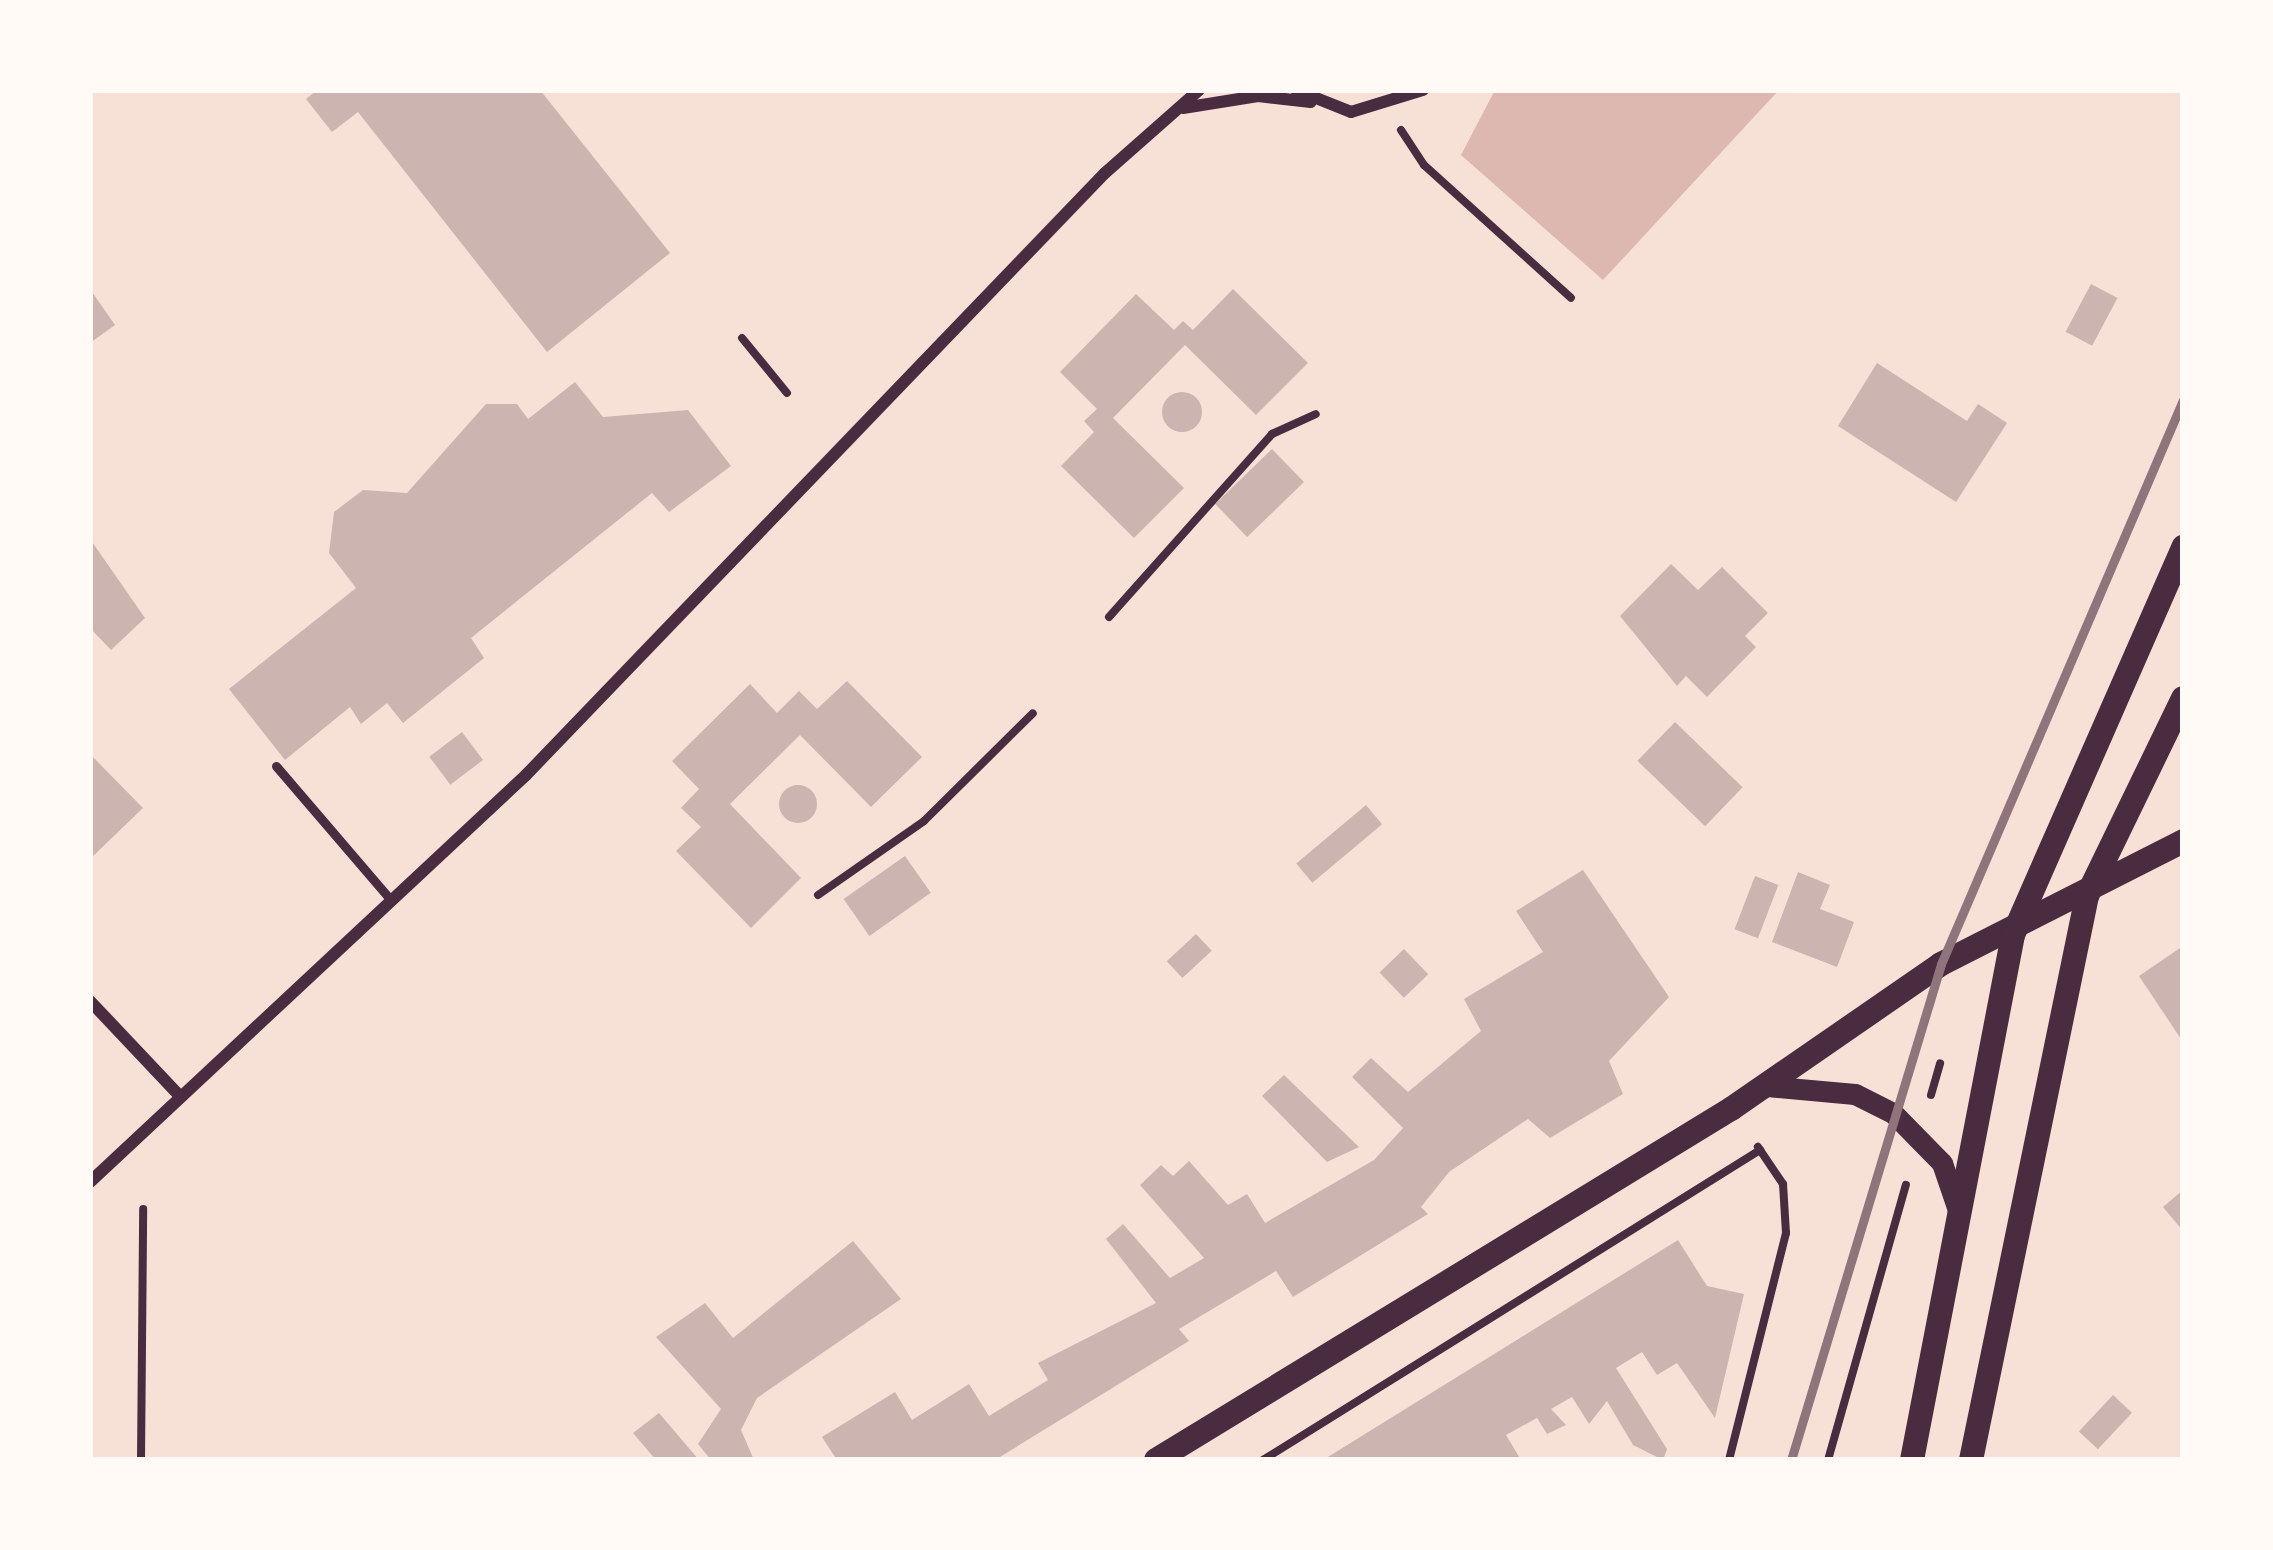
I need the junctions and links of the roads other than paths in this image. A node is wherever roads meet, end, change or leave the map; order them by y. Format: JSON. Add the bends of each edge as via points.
{"nodes":[{"id":1,"x":1199,"y":90,"type":"edge"},
{"id":2,"x":1296,"y":90,"type":"edge"},
{"id":3,"x":1423,"y":90,"type":"edge"},
{"id":4,"x":1316,"y":102,"type":"junction"},
{"id":5,"x":1182,"y":109,"type":"junction"},
{"id":6,"x":2183,"y":548,"type":"edge"},
{"id":7,"x":2183,"y":698,"type":"edge"},
{"id":8,"x":276,"y":766,"type":"dead end"},
{"id":9,"x":2183,"y":841,"type":"edge"},
{"id":10,"x":2086,"y":896,"type":"junction"},
{"id":11,"x":390,"y":899,"type":"junction"},
{"id":12,"x":2013,"y":935,"type":"junction"},
{"id":13,"x":90,"y":1001,"type":"edge"},
{"id":14,"x":1767,"y":1087,"type":"junction"},
{"id":15,"x":177,"y":1093,"type":"junction"},
{"id":16,"x":90,"y":1182,"type":"edge"},
{"id":17,"x":1958,"y":1215,"type":"junction"},
{"id":18,"x":1156,"y":1460,"type":"edge"},
{"id":19,"x":1912,"y":1460,"type":"edge"},
{"id":20,"x":1971,"y":1460,"type":"edge"}],
"edges":[{"from":1,"to":5,"type":"street"},
{"from":2,"to":4,"type":"street"},
{"from":3,"to":4,"type":"street","via":[[1387,109]]},
{"from":4,"to":5,"type":"street","via":[[1258,95]]},
{"from":5,"to":11,"type":"street","via":[[1105,173],[526,776]]},
{"from":6,"to":12,"type":"main road"},
{"from":7,"to":10,"type":"main road"},
{"from":8,"to":11,"type":"lane"},
{"from":9,"to":10,"type":"main road"},
{"from":10,"to":12,"type":"main road"},
{"from":10,"to":20,"type":"main road"},
{"from":11,"to":15,"type":"street"},
{"from":12,"to":14,"type":"main road","via":[[1941,964]]},
{"from":12,"to":17,"type":"main road"},
{"from":13,"to":15,"type":"street"},
{"from":14,"to":17,"type":"street","via":[[1855,1094],[1920,1134]]},
{"from":14,"to":18,"type":"main road"},
{"from":15,"to":16,"type":"street"},
{"from":17,"to":19,"type":"main road"}]}
